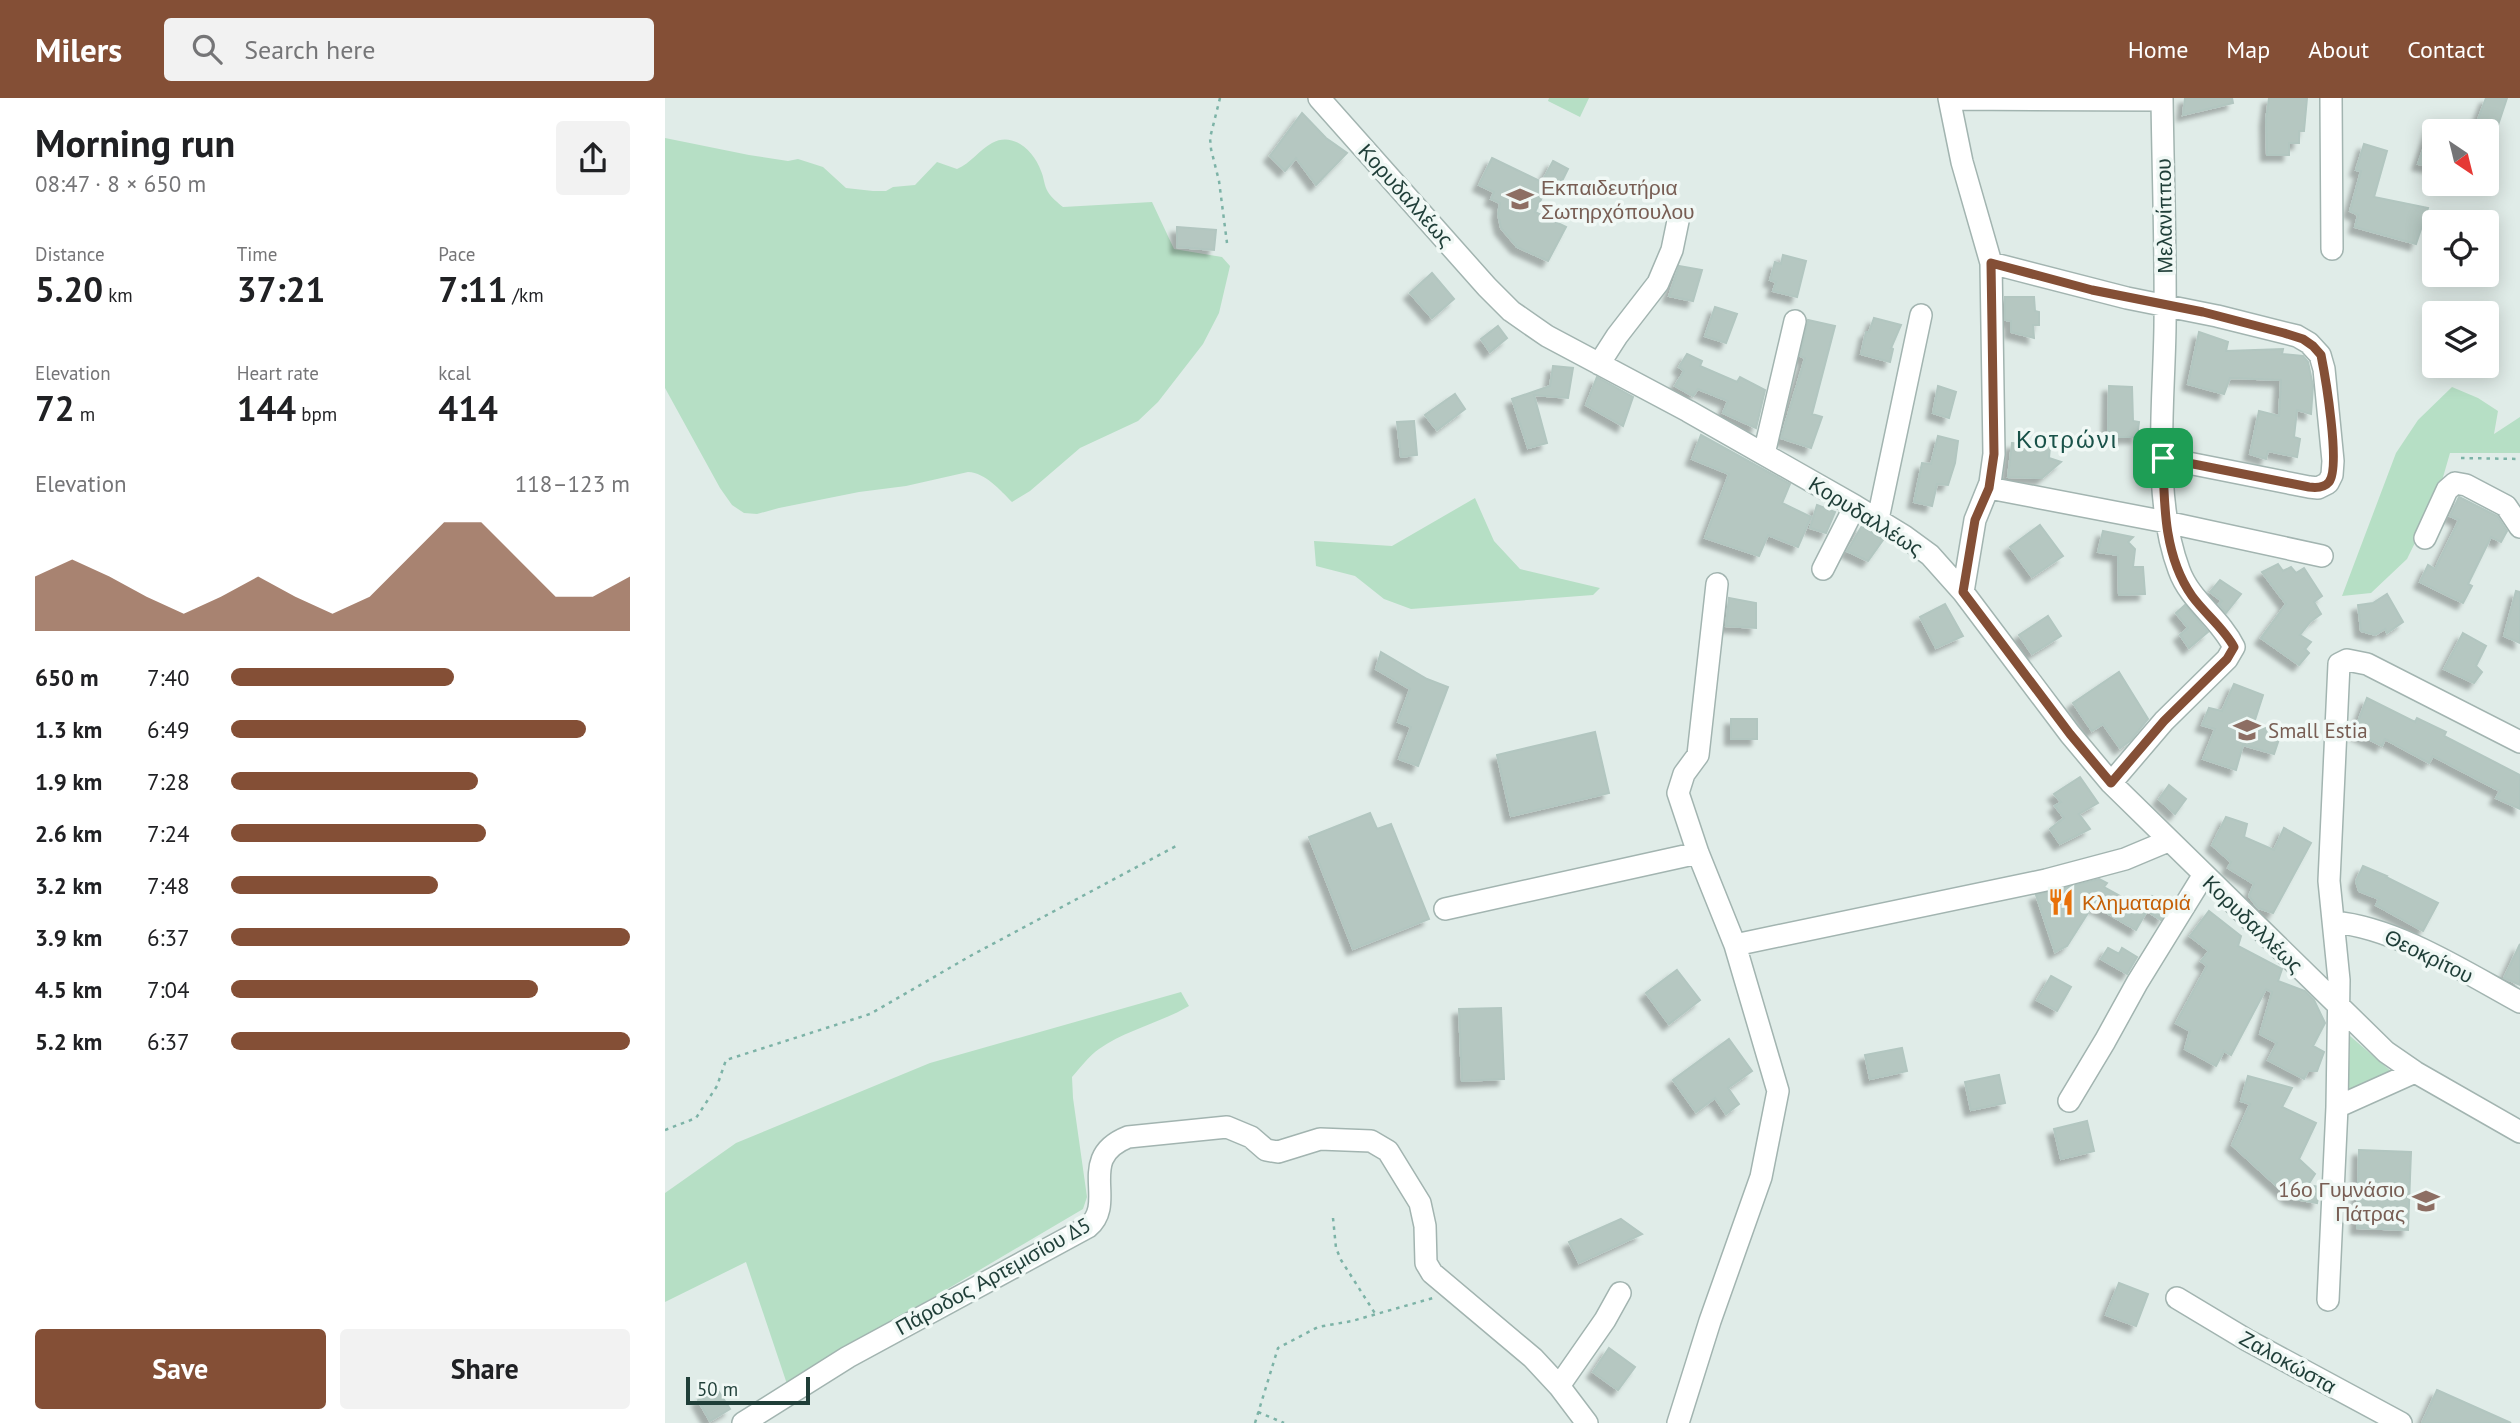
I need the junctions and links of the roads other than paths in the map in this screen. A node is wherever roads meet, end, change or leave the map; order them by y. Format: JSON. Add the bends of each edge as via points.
{"nodes":[{"id":1,"x":1318,"y":98,"type":"edge"},
{"id":2,"x":1950,"y":98,"type":"edge"},
{"id":3,"x":2331,"y":98,"type":"edge"},
{"id":4,"x":2162,"y":99,"type":"edge"},
{"id":5,"x":1678,"y":221,"type":"dead end"},
{"id":6,"x":2332,"y":249,"type":"dead end"},
{"id":7,"x":1991,"y":263,"type":"junction"},
{"id":8,"x":2165,"y":305,"type":"junction"},
{"id":9,"x":1921,"y":315,"type":"dead end"},
{"id":10,"x":1795,"y":321,"type":"dead end"},
{"id":11,"x":1599,"y":364,"type":"junction"},
{"id":12,"x":1764,"y":454,"type":"junction"},
{"id":13,"x":2163,"y":458,"type":"junction"},
{"id":14,"x":1989,"y":488,"type":"junction"},
{"id":15,"x":1855,"y":506,"type":"junction"},
{"id":16,"x":1878,"y":519,"type":"junction"},
{"id":17,"x":2166,"y":522,"type":"junction"},
{"id":18,"x":2520,"y":527,"type":"edge"},
{"id":19,"x":2424,"y":538,"type":"dead end"},
{"id":20,"x":2322,"y":556,"type":"dead end"},
{"id":21,"x":1822,"y":569,"type":"dead end"},
{"id":22,"x":1717,"y":584,"type":"dead end"},
{"id":23,"x":1963,"y":592,"type":"junction"},
{"id":24,"x":2520,"y":742,"type":"edge"},
{"id":25,"x":2111,"y":783,"type":"junction"},
{"id":26,"x":2168,"y":841,"type":"junction"},
{"id":27,"x":1698,"y":853,"type":"junction"},
{"id":28,"x":2203,"y":876,"type":"junction"},
{"id":29,"x":1445,"y":909,"type":"dead end"},
{"id":30,"x":2334,"y":922,"type":"junction"},
{"id":31,"x":1734,"y":945,"type":"junction"},
{"id":32,"x":2520,"y":1002,"type":"edge"},
{"id":33,"x":2339,"y":1007,"type":"junction"},
{"id":34,"x":2415,"y":1072,"type":"junction"},
{"id":35,"x":2069,"y":1101,"type":"dead end"},
{"id":36,"x":2337,"y":1107,"type":"junction"},
{"id":37,"x":2520,"y":1132,"type":"edge"},
{"id":38,"x":1620,"y":1293,"type":"dead end"},
{"id":39,"x":2177,"y":1298,"type":"dead end"},
{"id":40,"x":2328,"y":1300,"type":"dead end"},
{"id":41,"x":1559,"y":1386,"type":"junction"},
{"id":42,"x":743,"y":1423,"type":"edge"},
{"id":43,"x":1587,"y":1423,"type":"edge"},
{"id":44,"x":1678,"y":1423,"type":"edge"},
{"id":45,"x":2401,"y":1423,"type":"edge"}],
"edges":[{"from":1,"to":11,"type":"street","name":"Κορυδαλλέως","via":[[1506,306]]},
{"from":2,"to":4,"type":"street"},
{"from":2,"to":7,"type":"street","via":[[1962,162]]},
{"from":3,"to":6,"type":"street"},
{"from":4,"to":8,"type":"street","name":"Μελανίππου"},
{"from":5,"to":11,"type":"street","via":[[1658,283]]},
{"from":7,"to":8,"type":"street"},
{"from":7,"to":14,"type":"street","via":[[1994,454]]},
{"from":8,"to":13,"type":"street","name":"Μελανίππου"},
{"from":8,"to":13,"type":"street","via":[[2284,333],[2318,349],[2333,469],[2327,484],[2309,487]]},
{"from":9,"to":16,"type":"street"},
{"from":10,"to":12,"type":"street"},
{"from":11,"to":12,"type":"street","name":"Κορυδαλλέως"},
{"from":12,"to":15,"type":"street","name":"Κορυδαλλέως"},
{"from":13,"to":17,"type":"street","name":"Μελανίππου"},
{"from":14,"to":17,"type":"street"},
{"from":14,"to":23,"type":"street","via":[[1975,520]]},
{"from":15,"to":16,"type":"street","name":"Κορυδαλλέως"},
{"from":15,"to":21,"type":"street"},
{"from":16,"to":23,"type":"street","name":"Κορυδαλλέως","via":[[1930,555]]},
{"from":17,"to":20,"type":"street"},
{"from":17,"to":25,"type":"street","name":"Μελανίππου","via":[[2184,583],[2234,649]]},
{"from":18,"to":19,"type":"street","via":[[2506,506],[2455,483],[2447,490]]},
{"from":22,"to":27,"type":"street","via":[[1698,755],[1684,774],[1678,793]]},
{"from":23,"to":25,"type":"street","name":"Κορυδαλλέως"},
{"from":24,"to":30,"type":"street","via":[[2388,673],[2357,661],[2341,662],[2329,881]]},
{"from":25,"to":26,"type":"street","name":"Κορυδαλλέως"},
{"from":26,"to":28,"type":"street","name":"Κορυδαλλέως"},
{"from":26,"to":31,"type":"street","via":[[2125,859],[2046,880]]},
{"from":27,"to":29,"type":"street"},
{"from":27,"to":31,"type":"street"},
{"from":28,"to":33,"type":"street","name":"Κορυδαλλέως"},
{"from":28,"to":35,"type":"street"},
{"from":30,"to":32,"type":"street","name":"Θεοκρίτου","via":[[2390,935]]},
{"from":30,"to":33,"type":"street"},
{"from":31,"to":44,"type":"street","via":[[1779,1091],[1761,1177]]},
{"from":33,"to":34,"type":"street","name":"Κορυδαλλέως","via":[[2386,1052]]},
{"from":33,"to":36,"type":"street"},
{"from":34,"to":36,"type":"street"},
{"from":34,"to":37,"type":"street","name":"Κορυδαλλέως"},
{"from":36,"to":40,"type":"street"},
{"from":38,"to":41,"type":"street"},
{"from":39,"to":45,"type":"street","name":"Ζαλοκώστα"},
{"from":41,"to":42,"type":"street","name":"Πάροδος Αρτεμισίου Δ5","via":[[1533,1358],[1432,1273],[1426,1263],[1420,1203],[1382,1146],[1371,1141],[1320,1139],[1278,1152],[1227,1127],[1128,1137],[1114,1145],[1101,1162],[1098,1217],[1088,1227],[848,1357]]},
{"from":41,"to":43,"type":"street","name":"Πάροδος Αρτεμισίου Δ5"}]}
